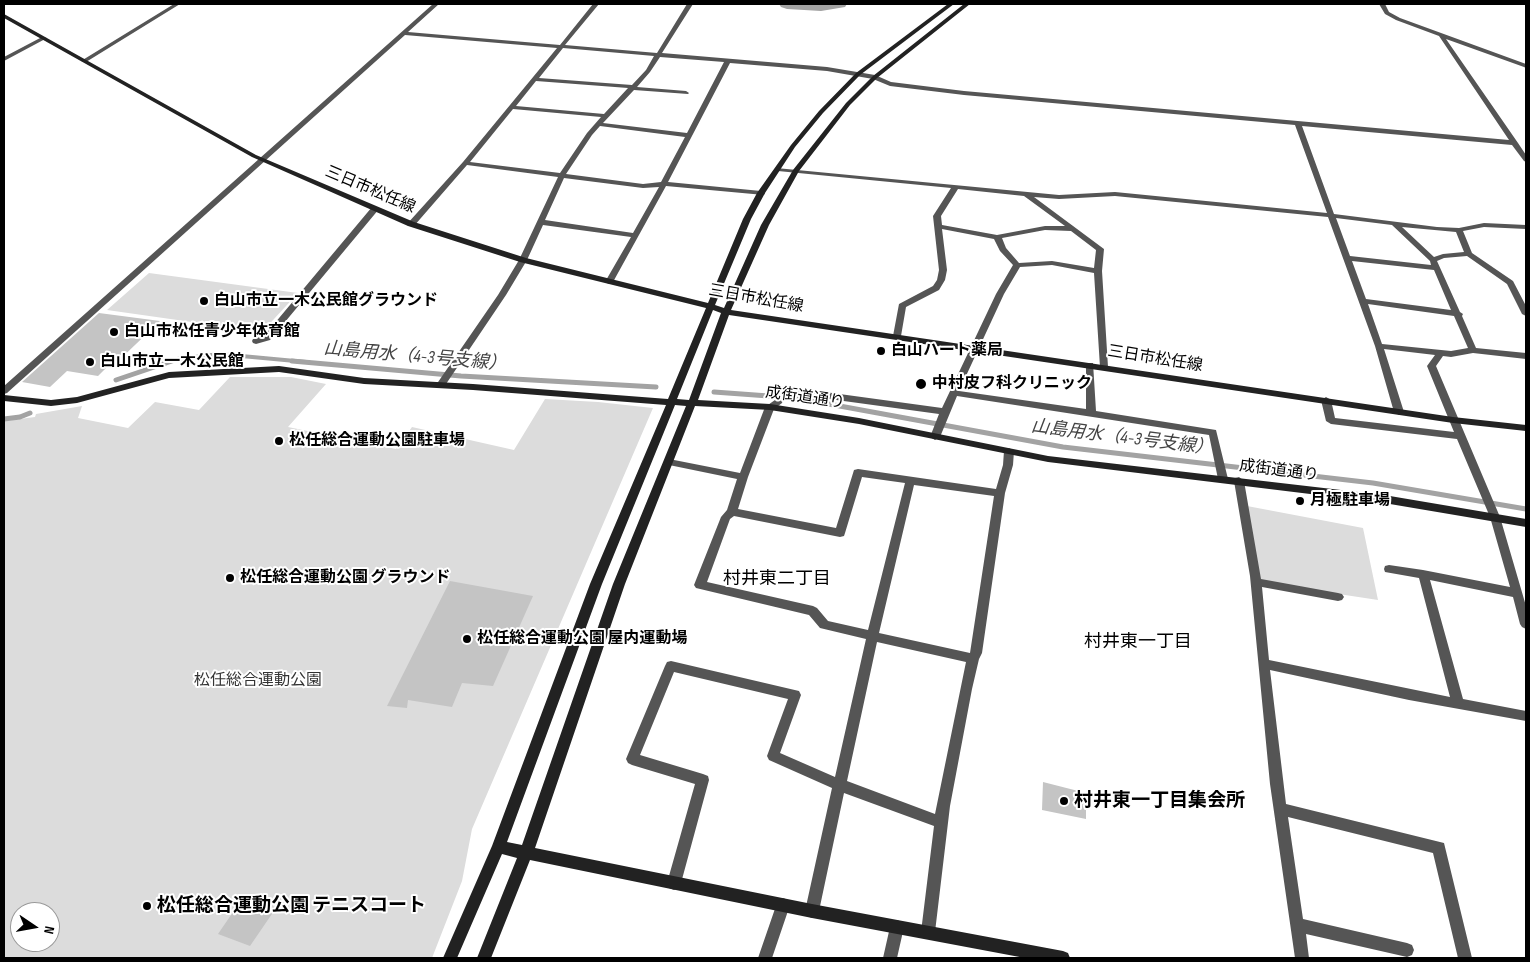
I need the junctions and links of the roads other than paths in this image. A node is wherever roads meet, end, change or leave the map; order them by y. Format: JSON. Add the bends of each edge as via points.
{"nodes":[{"id":1,"x":177,"y":4,"type":"edge"},
{"id":2,"x":436,"y":4,"type":"edge"},
{"id":3,"x":596,"y":4,"type":"edge"},
{"id":4,"x":690,"y":4,"type":"edge"},
{"id":5,"x":951,"y":4,"type":"edge"},
{"id":6,"x":967,"y":4,"type":"edge"},
{"id":7,"x":1382,"y":4,"type":"edge"},
{"id":8,"x":4,"y":16,"type":"edge"},
{"id":9,"x":403,"y":32,"type":"junction"},
{"id":10,"x":1441,"y":35,"type":"junction"},
{"id":11,"x":44,"y":38,"type":"junction"},
{"id":12,"x":562,"y":46,"type":"junction"},
{"id":13,"x":660,"y":54,"type":"junction"},
{"id":14,"x":4,"y":59,"type":"edge"},
{"id":15,"x":84,"y":61,"type":"junction"},
{"id":16,"x":728,"y":61,"type":"junction"},
{"id":17,"x":1526,"y":66,"type":"edge"},
{"id":18,"x":858,"y":74,"type":"junction"},
{"id":19,"x":875,"y":77,"type":"junction"},
{"id":20,"x":534,"y":79,"type":"junction"},
{"id":21,"x":633,"y":87,"type":"junction"},
{"id":22,"x":686,"y":93,"type":"dead end"},
{"id":23,"x":511,"y":107,"type":"junction"},
{"id":24,"x":607,"y":116,"type":"junction"},
{"id":25,"x":599,"y":124,"type":"junction"},
{"id":26,"x":1298,"y":124,"type":"junction"},
{"id":27,"x":689,"y":135,"type":"junction"},
{"id":28,"x":1515,"y":143,"type":"junction"},
{"id":29,"x":260,"y":159,"type":"junction"},
{"id":30,"x":1526,"y":160,"type":"edge"},
{"id":31,"x":465,"y":163,"type":"junction"},
{"id":32,"x":778,"y":169,"type":"junction"},
{"id":33,"x":796,"y":170,"type":"junction"},
{"id":34,"x":562,"y":175,"type":"junction"},
{"id":35,"x":664,"y":184,"type":"junction"},
{"id":36,"x":956,"y":187,"type":"junction"},
{"id":37,"x":761,"y":193,"type":"junction"},
{"id":38,"x":1026,"y":194,"type":"junction"},
{"id":39,"x":375,"y":208,"type":"junction"},
{"id":40,"x":1332,"y":216,"type":"junction"},
{"id":41,"x":540,"y":222,"type":"junction"},
{"id":42,"x":1394,"y":223,"type":"junction"},
{"id":43,"x":411,"y":224,"type":"junction"},
{"id":44,"x":937,"y":226,"type":"junction"},
{"id":45,"x":1526,"y":227,"type":"edge"},
{"id":46,"x":1072,"y":229,"type":"junction"},
{"id":47,"x":1459,"y":230,"type":"junction"},
{"id":48,"x":634,"y":235,"type":"junction"},
{"id":49,"x":997,"y":237,"type":"junction"},
{"id":50,"x":1469,"y":254,"type":"junction"},
{"id":51,"x":1347,"y":258,"type":"junction"},
{"id":52,"x":523,"y":260,"type":"junction"},
{"id":53,"x":1435,"y":264,"type":"junction"},
{"id":54,"x":1017,"y":265,"type":"junction"},
{"id":55,"x":1098,"y":271,"type":"junction"},
{"id":56,"x":609,"y":282,"type":"junction"},
{"id":57,"x":1362,"y":301,"type":"junction"},
{"id":58,"x":710,"y":306,"type":"junction"},
{"id":59,"x":726,"y":312,"type":"junction"},
{"id":60,"x":1459,"y":314,"type":"junction"},
{"id":61,"x":1526,"y":314,"type":"edge"},
{"id":62,"x":897,"y":336,"type":"junction"},
{"id":63,"x":256,"y":341,"type":"dead end"},
{"id":64,"x":1378,"y":346,"type":"junction"},
{"id":65,"x":976,"y":348,"type":"junction"},
{"id":66,"x":1473,"y":350,"type":"junction"},
{"id":67,"x":1441,"y":353,"type":"junction"},
{"id":68,"x":1526,"y":356,"type":"edge"},
{"id":69,"x":1090,"y":365,"type":"junction"},
{"id":70,"x":1104,"y":367,"type":"junction"},
{"id":71,"x":446,"y":377,"type":"junction"},
{"id":72,"x":4,"y":391,"type":"edge"},
{"id":73,"x":954,"y":393,"type":"junction"},
{"id":74,"x":4,"y":398,"type":"edge"},
{"id":75,"x":777,"y":400,"type":"junction"},
{"id":76,"x":1326,"y":400,"type":"junction"},
{"id":77,"x":671,"y":402,"type":"junction"},
{"id":78,"x":692,"y":403,"type":"junction"},
{"id":79,"x":1400,"y":412,"type":"junction"},
{"id":80,"x":1091,"y":413,"type":"junction"},
{"id":81,"x":1453,"y":420,"type":"junction"},
{"id":82,"x":940,"y":424,"type":"junction"},
{"id":83,"x":1526,"y":428,"type":"edge"},
{"id":84,"x":1460,"y":436,"type":"junction"},
{"id":85,"x":1009,"y":451,"type":"junction"},
{"id":86,"x":669,"y":462,"type":"junction"},
{"id":87,"x":1222,"y":476,"type":"junction"},
{"id":88,"x":743,"y":477,"type":"junction"},
{"id":89,"x":1239,"y":481,"type":"junction"},
{"id":90,"x":910,"y":482,"type":"junction"},
{"id":91,"x":1000,"y":493,"type":"junction"},
{"id":92,"x":732,"y":512,"type":"junction"},
{"id":93,"x":1495,"y":517,"type":"junction"},
{"id":94,"x":1526,"y":523,"type":"edge"},
{"id":95,"x":1389,"y":568,"type":"dead end"},
{"id":96,"x":1423,"y":574,"type":"junction"},
{"id":97,"x":1256,"y":582,"type":"junction"},
{"id":98,"x":1516,"y":593,"type":"junction"},
{"id":99,"x":1338,"y":597,"type":"dead end"},
{"id":100,"x":1526,"y":624,"type":"edge"},
{"id":101,"x":872,"y":636,"type":"junction"},
{"id":102,"x":973,"y":659,"type":"junction"},
{"id":103,"x":1264,"y":664,"type":"junction"},
{"id":104,"x":1458,"y":704,"type":"junction"},
{"id":105,"x":1526,"y":716,"type":"edge"},
{"id":106,"x":840,"y":786,"type":"junction"},
{"id":107,"x":1280,"y":809,"type":"junction"},
{"id":108,"x":940,"y":822,"type":"junction"},
{"id":109,"x":498,"y":847,"type":"junction"},
{"id":110,"x":526,"y":853,"type":"junction"},
{"id":111,"x":674,"y":883,"type":"junction"},
{"id":112,"x":783,"y":905,"type":"junction"},
{"id":113,"x":812,"y":911,"type":"junction"},
{"id":114,"x":1298,"y":925,"type":"junction"},
{"id":115,"x":897,"y":927,"type":"junction"},
{"id":116,"x":928,"y":932,"type":"junction"},
{"id":117,"x":1407,"y":950,"type":"dead end"},
{"id":118,"x":450,"y":958,"type":"edge"},
{"id":119,"x":484,"y":958,"type":"edge"},
{"id":120,"x":765,"y":958,"type":"edge"},
{"id":121,"x":890,"y":958,"type":"edge"},
{"id":122,"x":1063,"y":958,"type":"edge"},
{"id":123,"x":1302,"y":958,"type":"edge"},
{"id":124,"x":1465,"y":958,"type":"edge"}],
"edges":[{"from":1,"to":15,"type":"street"},
{"from":2,"to":9,"type":"street"},
{"from":3,"to":12,"type":"street"},
{"from":4,"to":13,"type":"street"},
{"from":5,"to":18,"type":"street"},
{"from":6,"to":19,"type":"street"},
{"from":7,"to":10,"type":"street","via":[[1387,13],[1398,19]]},
{"from":8,"to":11,"type":"street","name":"三日市松任線"},
{"from":9,"to":12,"type":"street"},
{"from":9,"to":29,"type":"street"},
{"from":10,"to":17,"type":"street"},
{"from":10,"to":28,"type":"street"},
{"from":11,"to":14,"type":"street"},
{"from":11,"to":15,"type":"street","name":"三日市松任線"},
{"from":12,"to":13,"type":"street"},
{"from":12,"to":20,"type":"street"},
{"from":13,"to":16,"type":"street"},
{"from":13,"to":21,"type":"street"},
{"from":15,"to":29,"type":"street","name":"三日市松任線"},
{"from":16,"to":18,"type":"street"},
{"from":16,"to":27,"type":"street"},
{"from":18,"to":19,"type":"street"},
{"from":18,"to":32,"type":"street","via":[[821,112]]},
{"from":19,"to":26,"type":"street","via":[[890,84],[954,92]]},
{"from":19,"to":33,"type":"street","via":[[848,104]]},
{"from":20,"to":21,"type":"street"},
{"from":20,"to":23,"type":"street"},
{"from":21,"to":22,"type":"street"},
{"from":21,"to":24,"type":"street"},
{"from":23,"to":24,"type":"street"},
{"from":23,"to":31,"type":"street"},
{"from":24,"to":25,"type":"street"},
{"from":25,"to":27,"type":"street"},
{"from":25,"to":34,"type":"street"},
{"from":26,"to":28,"type":"street"},
{"from":26,"to":40,"type":"street"},
{"from":27,"to":35,"type":"street"},
{"from":28,"to":30,"type":"street"},
{"from":29,"to":39,"type":"street","name":"三日市松任線"},
{"from":29,"to":72,"type":"street"},
{"from":31,"to":34,"type":"street"},
{"from":31,"to":43,"type":"street"},
{"from":32,"to":33,"type":"street"},
{"from":32,"to":37,"type":"street"},
{"from":33,"to":36,"type":"street"},
{"from":33,"to":59,"type":"street","via":[[766,225]]},
{"from":34,"to":35,"type":"street","via":[[643,186]]},
{"from":34,"to":41,"type":"street"},
{"from":35,"to":37,"type":"street"},
{"from":35,"to":48,"type":"street"},
{"from":36,"to":38,"type":"street"},
{"from":36,"to":44,"type":"street","via":[[937,216]]},
{"from":37,"to":58,"type":"street"},
{"from":38,"to":40,"type":"street","via":[[1059,198],[1115,194]]},
{"from":38,"to":46,"type":"street"},
{"from":39,"to":43,"type":"street","name":"三日市松任線"},
{"from":39,"to":63,"type":"street","via":[[268,338]]},
{"from":40,"to":42,"type":"street"},
{"from":40,"to":51,"type":"street"},
{"from":41,"to":48,"type":"street"},
{"from":41,"to":52,"type":"street"},
{"from":42,"to":47,"type":"street"},
{"from":42,"to":53,"type":"street"},
{"from":43,"to":52,"type":"street","name":"三日市松任線"},
{"from":44,"to":49,"type":"street"},
{"from":44,"to":62,"type":"street","via":[[943,270],[941,280],[936,288],[902,306]]},
{"from":45,"to":47,"type":"street","via":[[1484,225]]},
{"from":46,"to":49,"type":"street","via":[[1044,228]]},
{"from":46,"to":55,"type":"street","via":[[1100,250]]},
{"from":47,"to":50,"type":"street"},
{"from":48,"to":56,"type":"street"},
{"from":49,"to":54,"type":"street"},
{"from":50,"to":53,"type":"street","via":[[1443,256]]},
{"from":50,"to":61,"type":"street","via":[[1510,283]]},
{"from":51,"to":53,"type":"street"},
{"from":51,"to":57,"type":"street"},
{"from":52,"to":56,"type":"street","name":"三日市松任線"},
{"from":52,"to":71,"type":"street"},
{"from":53,"to":60,"type":"street"},
{"from":54,"to":55,"type":"street","via":[[1052,262]]},
{"from":54,"to":65,"type":"street"},
{"from":55,"to":70,"type":"street"},
{"from":56,"to":58,"type":"street","name":"三日市松任線"},
{"from":57,"to":60,"type":"street"},
{"from":57,"to":64,"type":"street"},
{"from":58,"to":59,"type":"street","name":"三日市松任線"},
{"from":58,"to":77,"type":"street"},
{"from":59,"to":62,"type":"street","name":"三日市松任線"},
{"from":59,"to":78,"type":"street"},
{"from":60,"to":66,"type":"street"},
{"from":62,"to":65,"type":"street","name":"三日市松任線"},
{"from":64,"to":67,"type":"street"},
{"from":64,"to":79,"type":"street"},
{"from":65,"to":69,"type":"street","name":"三日市松任線"},
{"from":65,"to":73,"type":"street"},
{"from":66,"to":67,"type":"street"},
{"from":66,"to":68,"type":"street"},
{"from":67,"to":81,"type":"street","via":[[1431,366]]},
{"from":69,"to":70,"type":"street","name":"三日市松任線"},
{"from":69,"to":80,"type":"street"},
{"from":70,"to":76,"type":"street","name":"三日市松任線"},
{"from":71,"to":74,"type":"street","name":"成街道通り","via":[[364,380],[279,369],[207,372],[169,374],[77,400],[51,403]]},
{"from":71,"to":77,"type":"street","name":"成街道通り"},
{"from":73,"to":80,"type":"street"},
{"from":73,"to":82,"type":"street"},
{"from":75,"to":78,"type":"street","name":"成街道通り"},
{"from":75,"to":82,"type":"street","name":"成街道通り","via":[[859,421]]},
{"from":75,"to":82,"type":"street","via":[[781,389]]},
{"from":75,"to":88,"type":"street"},
{"from":76,"to":79,"type":"street","name":"三日市松任線"},
{"from":76,"to":84,"type":"street","via":[[1331,420]]},
{"from":77,"to":78,"type":"street","name":"成街道通り"},
{"from":77,"to":109,"type":"street","via":[[596,584]]},
{"from":78,"to":86,"type":"street"},
{"from":79,"to":81,"type":"street","name":"三日市松任線"},
{"from":80,"to":87,"type":"street","via":[[1213,432]]},
{"from":81,"to":83,"type":"street","name":"三日市松任線"},
{"from":81,"to":84,"type":"street"},
{"from":82,"to":85,"type":"street","name":"成街道通り"},
{"from":84,"to":93,"type":"street"},
{"from":85,"to":87,"type":"street","name":"成街道通り","via":[[1048,459]]},
{"from":85,"to":91,"type":"street"},
{"from":86,"to":88,"type":"street"},
{"from":86,"to":110,"type":"street","via":[[619,584]]},
{"from":87,"to":89,"type":"street","name":"成街道通り"},
{"from":88,"to":92,"type":"street"},
{"from":89,"to":93,"type":"street","name":"成街道通り"},
{"from":89,"to":97,"type":"street"},
{"from":90,"to":91,"type":"street"},
{"from":90,"to":92,"type":"street","via":[[858,473],[840,533]]},
{"from":90,"to":101,"type":"street"},
{"from":91,"to":102,"type":"street"},
{"from":92,"to":101,"type":"street","via":[[726,516],[700,585],[813,611],[824,625]]},
{"from":93,"to":94,"type":"street","name":"成街道通り"},
{"from":93,"to":98,"type":"street"},
{"from":95,"to":96,"type":"street"},
{"from":96,"to":98,"type":"street"},
{"from":96,"to":104,"type":"street"},
{"from":97,"to":99,"type":"street"},
{"from":97,"to":103,"type":"street"},
{"from":98,"to":100,"type":"street"},
{"from":101,"to":102,"type":"street"},
{"from":101,"to":106,"type":"street"},
{"from":102,"to":108,"type":"street"},
{"from":103,"to":104,"type":"street"},
{"from":103,"to":107,"type":"street"},
{"from":104,"to":105,"type":"street"},
{"from":106,"to":108,"type":"street"},
{"from":106,"to":111,"type":"street","via":[[773,756],[795,696],[671,666],[632,759],[703,780]]},
{"from":106,"to":113,"type":"street"},
{"from":107,"to":114,"type":"street"},
{"from":107,"to":124,"type":"street","via":[[1439,848]]},
{"from":108,"to":116,"type":"street"},
{"from":109,"to":110,"type":"street"},
{"from":109,"to":118,"type":"street"},
{"from":110,"to":111,"type":"street"},
{"from":110,"to":119,"type":"street"},
{"from":111,"to":112,"type":"street"},
{"from":112,"to":113,"type":"street"},
{"from":112,"to":120,"type":"street"},
{"from":113,"to":115,"type":"street"},
{"from":114,"to":117,"type":"street"},
{"from":114,"to":123,"type":"street"},
{"from":115,"to":116,"type":"street"},
{"from":115,"to":121,"type":"street"},
{"from":116,"to":122,"type":"street"}]}
